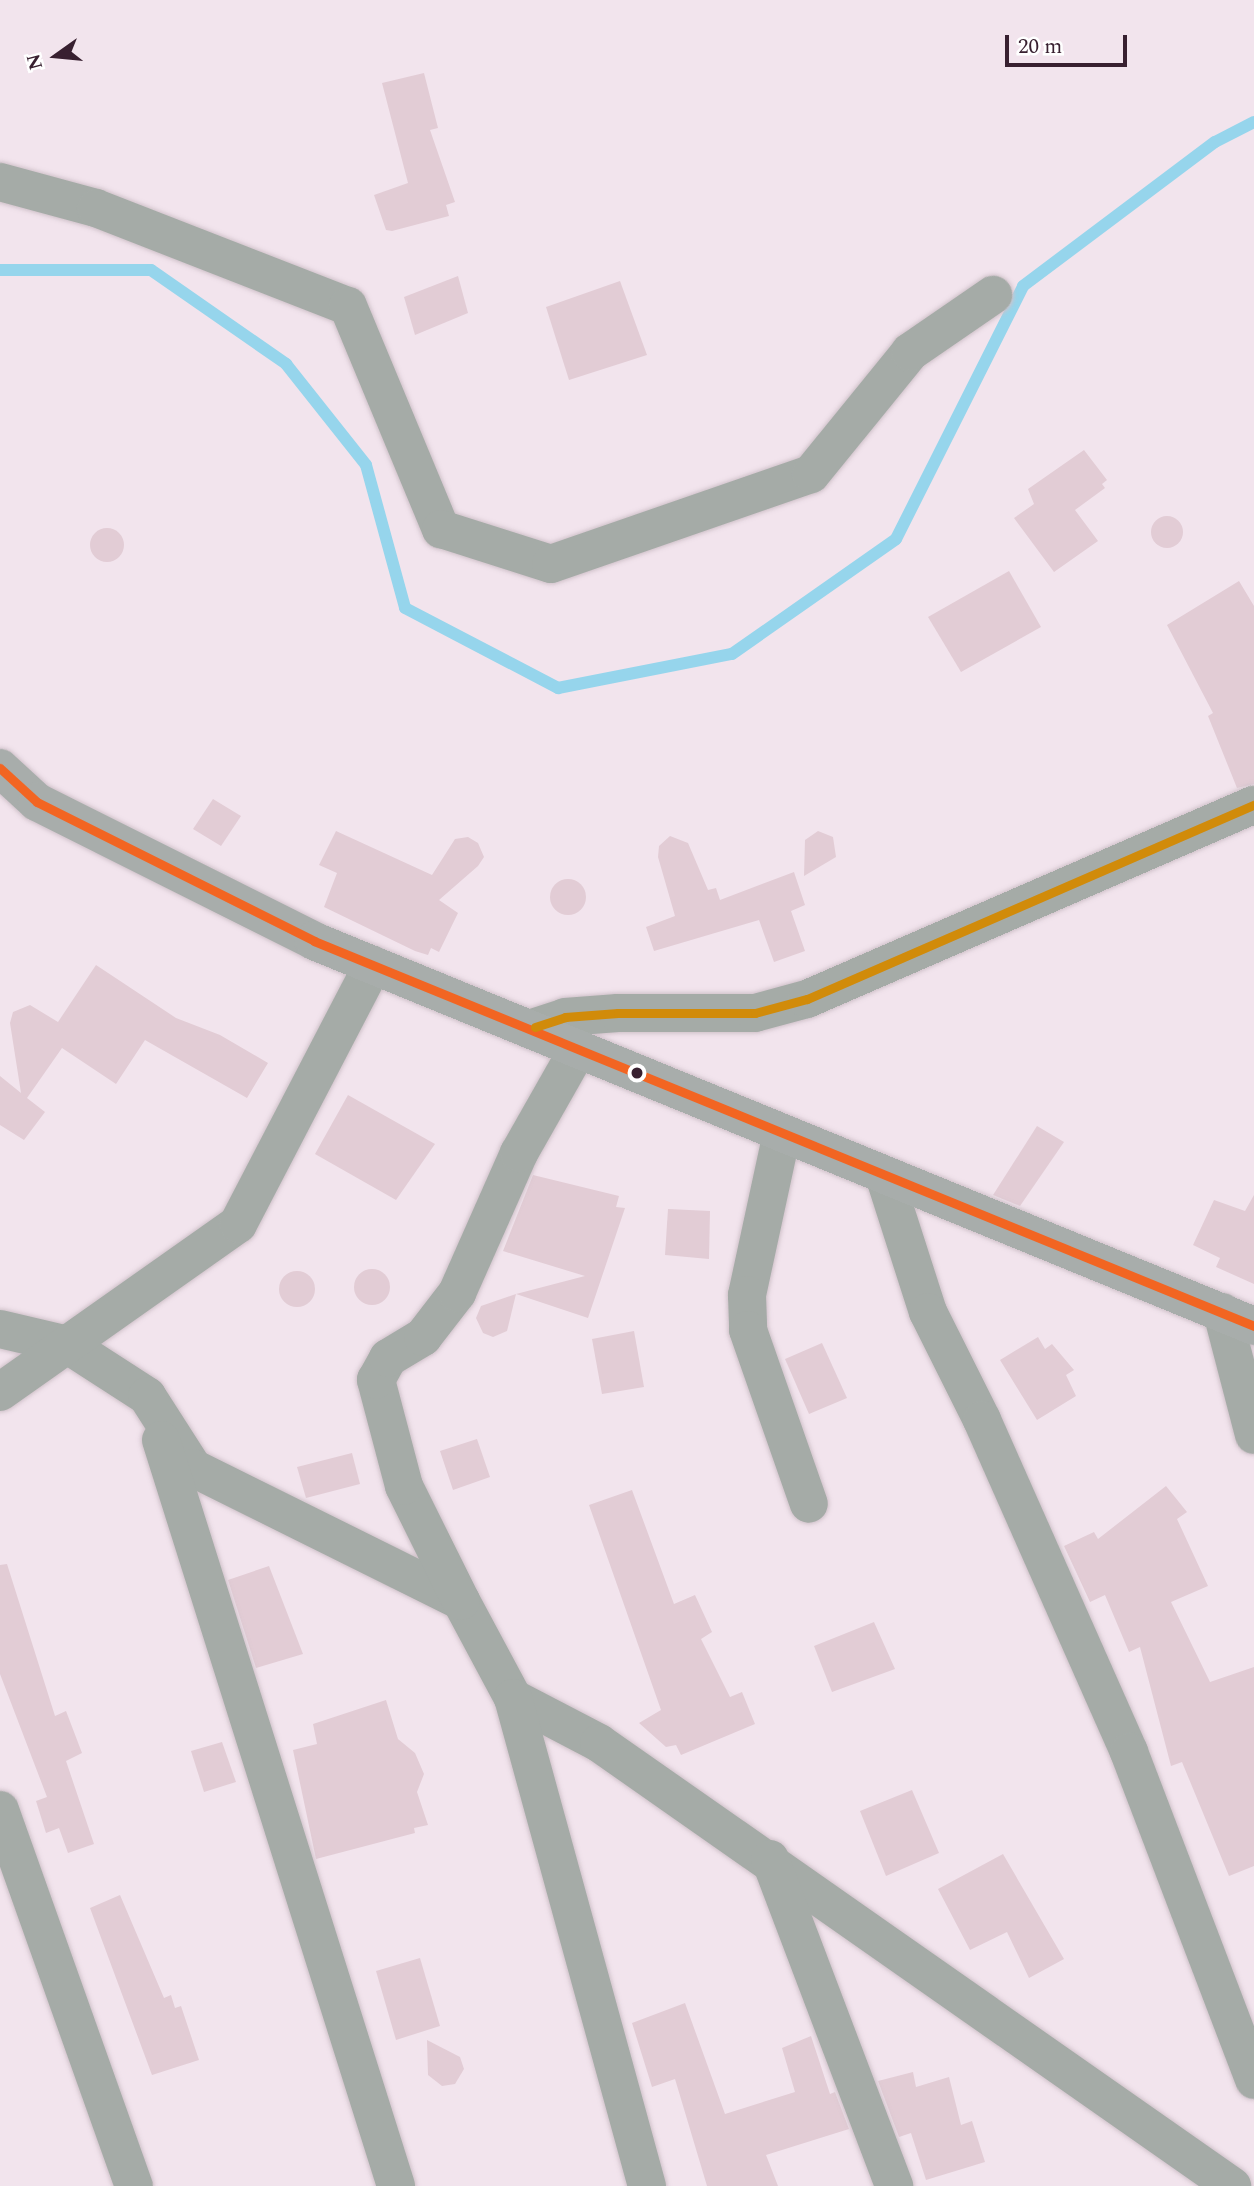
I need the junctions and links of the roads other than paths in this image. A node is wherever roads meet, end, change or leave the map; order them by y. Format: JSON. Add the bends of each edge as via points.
{"nodes":[{"id":1,"x":0,"y":182,"type":"edge"},
{"id":2,"x":993,"y":295,"type":"dead end"},
{"id":3,"x":0,"y":768,"type":"edge"},
{"id":4,"x":1254,"y":805,"type":"edge"},
{"id":5,"x":373,"y":965,"type":"junction"},
{"id":6,"x":529,"y":1029,"type":"junction"},
{"id":7,"x":579,"y":1049,"type":"junction"},
{"id":8,"x":782,"y":1133,"type":"junction"},
{"id":9,"x":884,"y":1175,"type":"junction"},
{"id":10,"x":1238,"y":1319,"type":"edge"},
{"id":11,"x":0,"y":1329,"type":"edge"},
{"id":12,"x":68,"y":1345,"type":"junction"},
{"id":13,"x":0,"y":1392,"type":"edge"},
{"id":14,"x":147,"y":1396,"type":"junction"},
{"id":15,"x":1254,"y":1435,"type":"edge"},
{"id":16,"x":809,"y":1504,"type":"dead end"},
{"id":17,"x":461,"y":1601,"type":"junction"},
{"id":18,"x":513,"y":1698,"type":"junction"},
{"id":19,"x":0,"y":1810,"type":"edge"},
{"id":20,"x":769,"y":1859,"type":"junction"},
{"id":21,"x":1254,"y":2080,"type":"edge"},
{"id":22,"x":134,"y":2186,"type":"edge"},
{"id":23,"x":396,"y":2186,"type":"edge"},
{"id":24,"x":647,"y":2186,"type":"edge"},
{"id":25,"x":894,"y":2186,"type":"edge"},
{"id":26,"x":1232,"y":2186,"type":"edge"}],
"edges":[{"from":1,"to":2,"type":"street","via":[[96,208],[348,306],[441,529],[551,564],[811,474],[910,352]]},
{"from":3,"to":5,"type":"main road","via":[[37,802],[314,941]]},
{"from":4,"to":6,"type":"street","via":[[807,999],[755,1013],[618,1013],[565,1017]]},
{"from":5,"to":6,"type":"main road"},
{"from":5,"to":12,"type":"street","via":[[238,1224]]},
{"from":6,"to":7,"type":"main road"},
{"from":7,"to":8,"type":"main road"},
{"from":7,"to":17,"type":"street","via":[[519,1153],[457,1293],[423,1337],[388,1358],[376,1380],[404,1486]]},
{"from":8,"to":9,"type":"main road"},
{"from":8,"to":16,"type":"street","via":[[747,1295],[748,1330]]},
{"from":9,"to":10,"type":"main road"},
{"from":9,"to":21,"type":"street","via":[[928,1312],[982,1420],[1129,1752]]},
{"from":10,"to":15,"type":"street"},
{"from":11,"to":12,"type":"street"},
{"from":12,"to":13,"type":"street"},
{"from":12,"to":14,"type":"street"},
{"from":14,"to":17,"type":"street","via":[[193,1468]]},
{"from":14,"to":23,"type":"street"},
{"from":17,"to":18,"type":"street"},
{"from":18,"to":20,"type":"street","via":[[599,1742]]},
{"from":18,"to":24,"type":"street"},
{"from":19,"to":22,"type":"street"},
{"from":20,"to":25,"type":"street"},
{"from":20,"to":26,"type":"street"}]}
